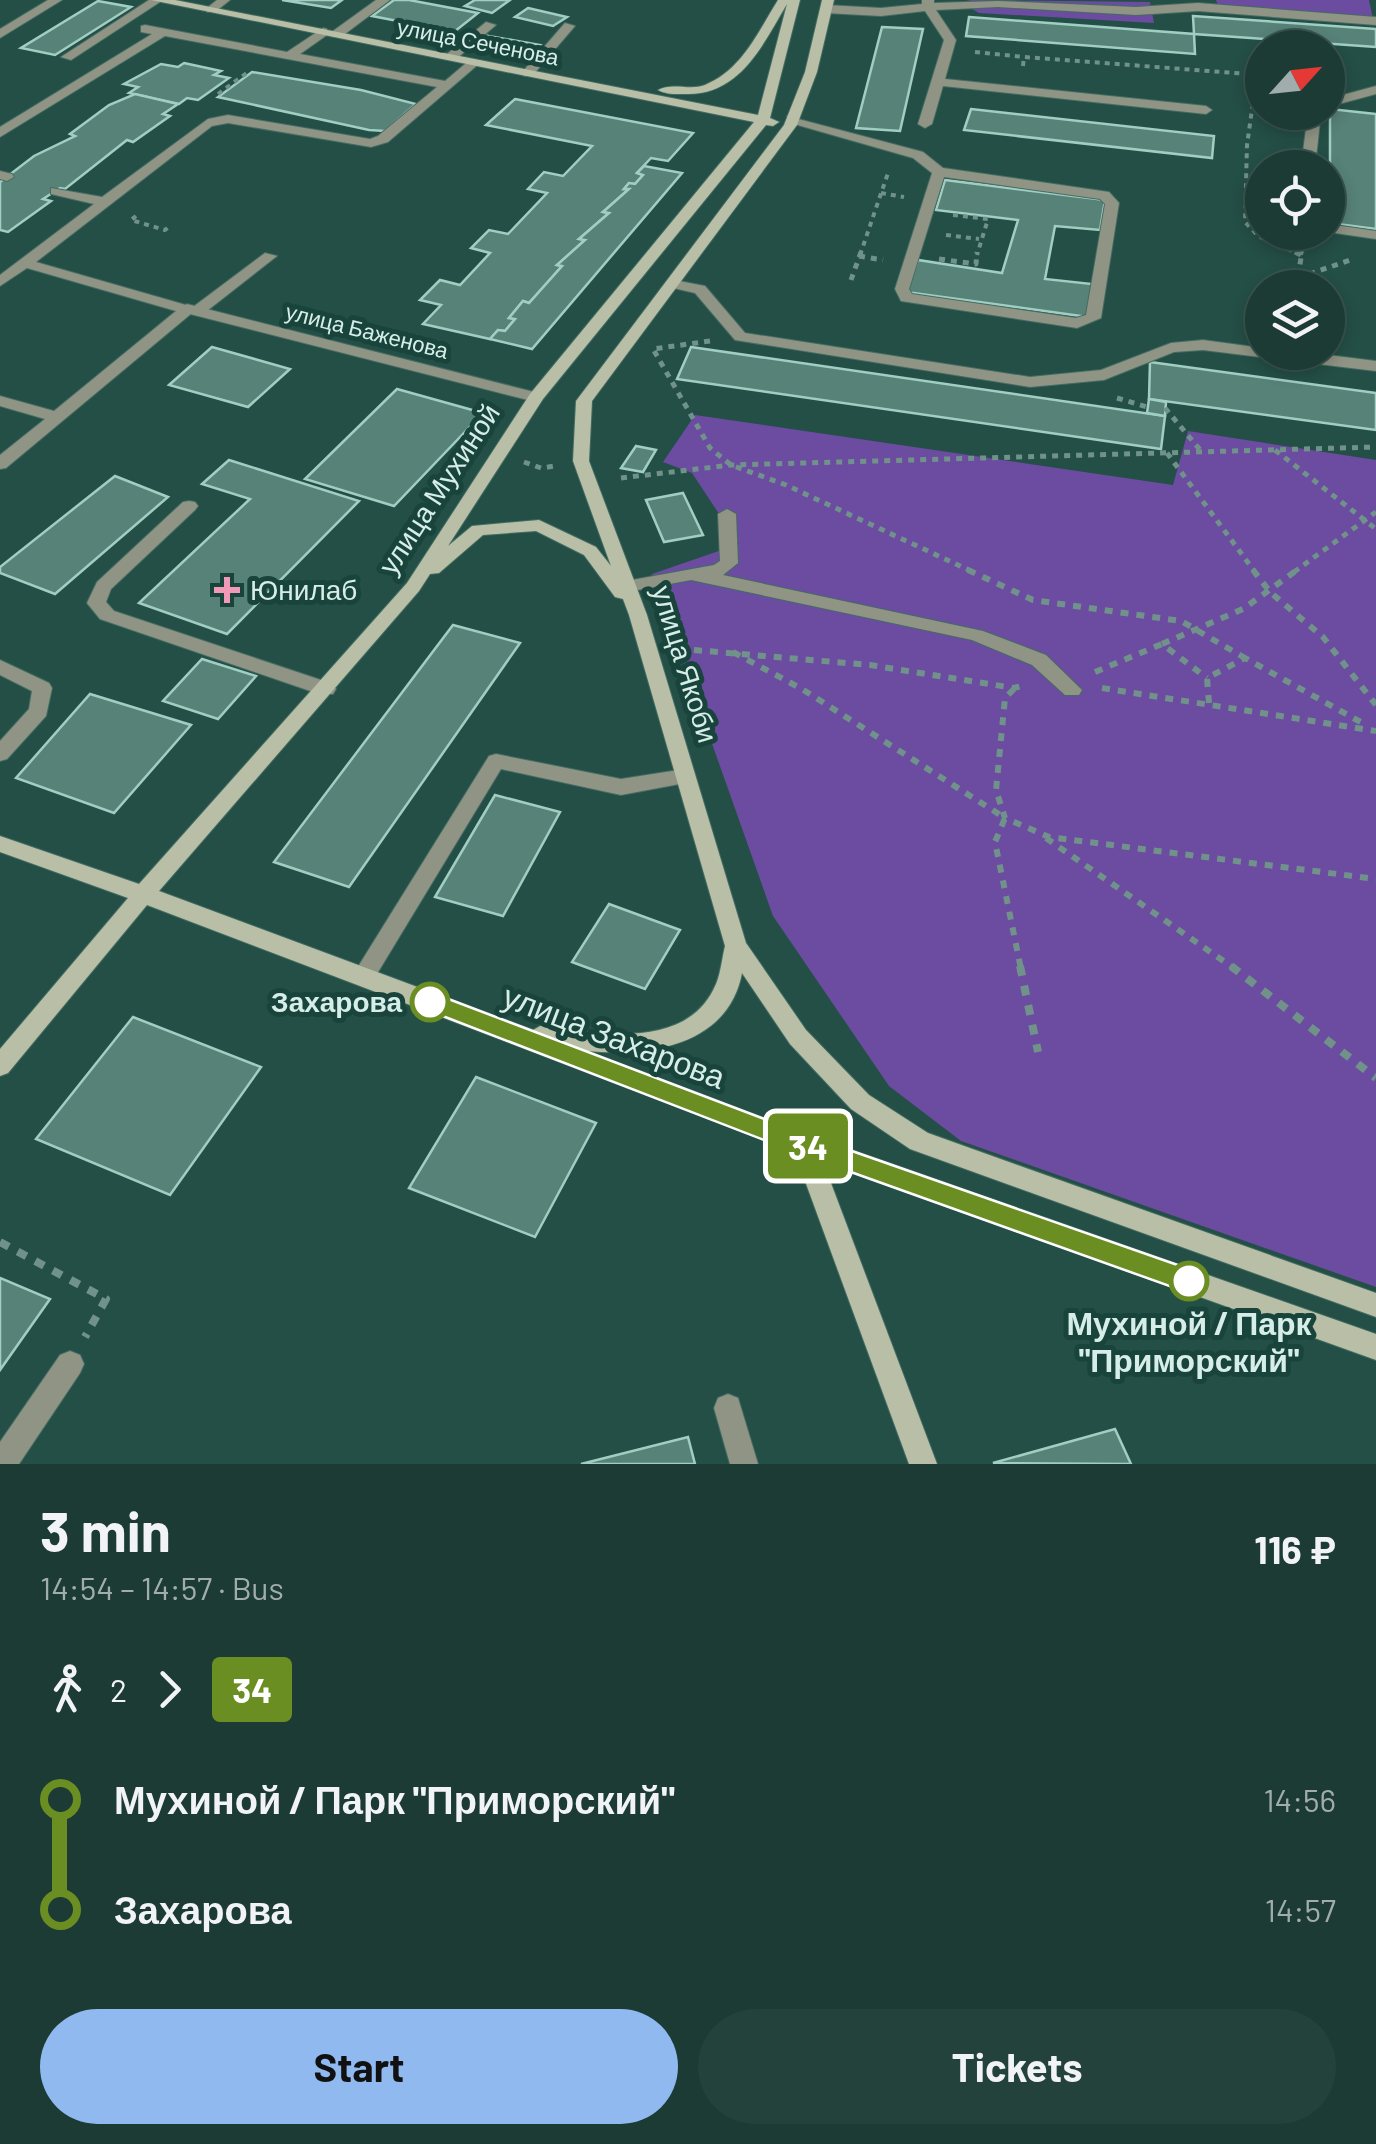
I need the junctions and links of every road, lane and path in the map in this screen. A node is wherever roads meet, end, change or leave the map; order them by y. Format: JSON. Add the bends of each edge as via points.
{"nodes":[{"id":1,"x":56,"y":0,"type":"edge"},
{"id":2,"x":157,"y":0,"type":"edge"},
{"id":3,"x":224,"y":0,"type":"edge"},
{"id":4,"x":384,"y":0,"type":"edge"},
{"id":5,"x":784,"y":0,"type":"edge"},
{"id":6,"x":794,"y":0,"type":"edge"},
{"id":7,"x":827,"y":4,"type":"edge"},
{"id":8,"x":928,"y":4,"type":"edge"},
{"id":9,"x":211,"y":10,"type":"junction"},
{"id":10,"x":1376,"y":21,"type":"edge"},
{"id":11,"x":490,"y":25,"type":"dead end"},
{"id":12,"x":569,"y":26,"type":"dead end"},
{"id":13,"x":145,"y":29,"type":"dead end"},
{"id":14,"x":163,"y":32,"type":"junction"},
{"id":15,"x":330,"y":33,"type":"junction"},
{"id":16,"x":0,"y":34,"type":"edge"},
{"id":17,"x":947,"y":50,"type":"junction"},
{"id":18,"x":290,"y":56,"type":"junction"},
{"id":19,"x":67,"y":57,"type":"dead end"},
{"id":20,"x":452,"y":57,"type":"junction"},
{"id":21,"x":1024,"y":57,"type":"junction"},
{"id":22,"x":475,"y":62,"type":"junction"},
{"id":23,"x":528,"y":72,"type":"junction"},
{"id":24,"x":1245,"y":73,"type":"edge"},
{"id":25,"x":938,"y":82,"type":"junction"},
{"id":26,"x":447,"y":85,"type":"junction"},
{"id":27,"x":611,"y":89,"type":"junction"},
{"id":28,"x":1376,"y":90,"type":"edge"},
{"id":29,"x":1021,"y":91,"type":"junction"},
{"id":30,"x":1345,"y":98,"type":"edge"},
{"id":31,"x":1206,"y":110,"type":"dead end"},
{"id":32,"x":763,"y":120,"type":"junction"},
{"id":33,"x":791,"y":122,"type":"junction"},
{"id":34,"x":926,"y":124,"type":"dead end"},
{"id":35,"x":1250,"y":130,"type":"edge"},
{"id":36,"x":0,"y":134,"type":"edge"},
{"id":37,"x":938,"y":175,"type":"junction"},
{"id":38,"x":56,"y":190,"type":"dead end"},
{"id":39,"x":104,"y":202,"type":"junction"},
{"id":40,"x":141,"y":211,"type":"dead end"},
{"id":41,"x":927,"y":211,"type":"junction"},
{"id":42,"x":171,"y":226,"type":"dead end"},
{"id":43,"x":1345,"y":230,"type":"edge"},
{"id":44,"x":1376,"y":235,"type":"edge"},
{"id":45,"x":1301,"y":250,"type":"edge"},
{"id":46,"x":1300,"y":255,"type":"junction"},
{"id":47,"x":270,"y":256,"type":"dead end"},
{"id":48,"x":912,"y":256,"type":"junction"},
{"id":49,"x":1360,"y":256,"type":"dead end"},
{"id":50,"x":25,"y":263,"type":"junction"},
{"id":51,"x":1299,"y":270,"type":"edge"},
{"id":52,"x":1321,"y":270,"type":"edge"},
{"id":53,"x":851,"y":280,"type":"dead end"},
{"id":54,"x":0,"y":282,"type":"edge"},
{"id":55,"x":674,"y":284,"type":"junction"},
{"id":56,"x":192,"y":310,"type":"junction"},
{"id":57,"x":740,"y":337,"type":"junction"},
{"id":58,"x":1376,"y":366,"type":"edge"},
{"id":59,"x":536,"y":397,"type":"junction"},
{"id":60,"x":0,"y":401,"type":"edge"},
{"id":61,"x":1165,"y":408,"type":"dead end"},
{"id":62,"x":57,"y":417,"type":"junction"},
{"id":63,"x":1376,"y":446,"type":"edge"},
{"id":64,"x":1274,"y":449,"type":"junction"},
{"id":65,"x":1201,"y":451,"type":"junction"},
{"id":66,"x":1166,"y":452,"type":"junction"},
{"id":67,"x":523,"y":461,"type":"dead end"},
{"id":68,"x":0,"y":464,"type":"edge"},
{"id":69,"x":563,"y":465,"type":"dead end"},
{"id":70,"x":731,"y":466,"type":"junction"},
{"id":71,"x":622,"y":478,"type":"dead end"},
{"id":72,"x":188,"y":506,"type":"dead end"},
{"id":73,"x":1376,"y":512,"type":"edge"},
{"id":74,"x":727,"y":514,"type":"dead end"},
{"id":75,"x":1366,"y":518,"type":"junction"},
{"id":76,"x":1376,"y":529,"type":"edge"},
{"id":77,"x":690,"y":574,"type":"junction"},
{"id":78,"x":626,"y":586,"type":"junction"},
{"id":79,"x":413,"y":587,"type":"junction"},
{"id":80,"x":1270,"y":592,"type":"junction"},
{"id":81,"x":638,"y":615,"type":"junction"},
{"id":82,"x":1198,"y":627,"type":"junction"},
{"id":83,"x":1162,"y":644,"type":"junction"},
{"id":84,"x":694,"y":650,"type":"dead end"},
{"id":85,"x":732,"y":652,"type":"junction"},
{"id":86,"x":1245,"y":658,"type":"junction"},
{"id":87,"x":0,"y":667,"type":"edge"},
{"id":88,"x":1207,"y":678,"type":"junction"},
{"id":89,"x":1068,"y":686,"type":"junction"},
{"id":90,"x":1014,"y":688,"type":"junction"},
{"id":91,"x":326,"y":690,"type":"junction"},
{"id":92,"x":1209,"y":702,"type":"junction"},
{"id":93,"x":1376,"y":706,"type":"edge"},
{"id":94,"x":0,"y":754,"type":"edge"},
{"id":95,"x":686,"y":776,"type":"junction"},
{"id":96,"x":1005,"y":818,"type":"junction"},
{"id":97,"x":1040,"y":835,"type":"junction"},
{"id":98,"x":0,"y":844,"type":"edge"},
{"id":99,"x":1376,"y":879,"type":"edge"},
{"id":100,"x":142,"y":897,"type":"junction"},
{"id":101,"x":736,"y":946,"type":"junction"},
{"id":102,"x":364,"y":976,"type":"junction"},
{"id":103,"x":496,"y":1027,"type":"junction"},
{"id":104,"x":1038,"y":1052,"type":"dead end"},
{"id":105,"x":0,"y":1066,"type":"edge"},
{"id":106,"x":1376,"y":1078,"type":"edge"},
{"id":107,"x":804,"y":1144,"type":"junction"},
{"id":108,"x":0,"y":1242,"type":"edge"},
{"id":109,"x":1376,"y":1304,"type":"edge"},
{"id":110,"x":1376,"y":1348,"type":"edge"},
{"id":111,"x":70,"y":1364,"type":"joint"},
{"id":112,"x":728,"y":1408,"type":"dead end"},
{"id":113,"x":2,"y":1464,"type":"edge"},
{"id":114,"x":744,"y":1464,"type":"edge"},
{"id":115,"x":923,"y":1464,"type":"edge"}],
"edges":[{"from":1,"to":16,"type":"street"},
{"from":2,"to":9,"type":"main road","name":"улица Сеченова"},
{"from":2,"to":19,"type":"street"},
{"from":3,"to":9,"type":"street"},
{"from":4,"to":15,"type":"street"},
{"from":5,"to":27,"type":"main road","via":[[742,67],[705,90]]},
{"from":6,"to":32,"type":"main road"},
{"from":7,"to":8,"type":"street","via":[[882,12]]},
{"from":7,"to":33,"type":"main road"},
{"from":8,"to":10,"type":"street","via":[[1198,7]]},
{"from":8,"to":17,"type":"street","via":[[950,40]]},
{"from":9,"to":15,"type":"main road","name":"улица Сеченова"},
{"from":11,"to":20,"type":"street"},
{"from":12,"to":23,"type":"street"},
{"from":13,"to":14,"type":"street"},
{"from":14,"to":18,"type":"street"},
{"from":14,"to":36,"type":"street"},
{"from":15,"to":18,"type":"street"},
{"from":15,"to":20,"type":"main road","name":"улица Сеченова"},
{"from":17,"to":21,"type":"path"},
{"from":17,"to":25,"type":"street"},
{"from":18,"to":26,"type":"street"},
{"from":20,"to":22,"type":"main road","name":"улица Сеченова"},
{"from":21,"to":24,"type":"path"},
{"from":21,"to":29,"type":"path"},
{"from":22,"to":23,"type":"main road","name":"улица Сеченова"},
{"from":22,"to":26,"type":"street"},
{"from":23,"to":27,"type":"main road","name":"улица Сеченова"},
{"from":25,"to":29,"type":"street"},
{"from":25,"to":34,"type":"street"},
{"from":26,"to":39,"type":"street","via":[[371,143],[228,119],[208,123]]},
{"from":27,"to":32,"type":"main road","name":"улица Сеченова"},
{"from":28,"to":30,"type":"street"},
{"from":29,"to":31,"type":"street"},
{"from":32,"to":33,"type":"main road","name":"улица Сеченова"},
{"from":32,"to":59,"type":"main road","name":"улица Мухиной"},
{"from":33,"to":37,"type":"street","via":[[918,155]]},
{"from":33,"to":55,"type":"main road"},
{"from":35,"to":46,"type":"path","via":[[1245,222],[1258,236]]},
{"from":37,"to":41,"type":"street"},
{"from":37,"to":48,"type":"street","via":[[1104,195],[1112,203],[1097,310],[1094,318],[1076,323],[906,298],[902,289]]},
{"from":37,"to":53,"type":"path","via":[[888,171]]},
{"from":38,"to":39,"type":"street"},
{"from":39,"to":50,"type":"street"},
{"from":40,"to":42,"type":"path","via":[[132,220]]},
{"from":41,"to":48,"type":"street"},
{"from":41,"to":48,"type":"path","via":[[988,220],[976,264]]},
{"from":43,"to":44,"type":"street"},
{"from":45,"to":46,"type":"path"},
{"from":46,"to":51,"type":"path"},
{"from":47,"to":56,"type":"street"},
{"from":49,"to":52,"type":"path"},
{"from":50,"to":54,"type":"street"},
{"from":50,"to":56,"type":"street","name":"улица Баженова"},
{"from":55,"to":57,"type":"street","via":[[700,289]]},
{"from":55,"to":78,"type":"main road","name":"улица Якоби","via":[[584,401],[581,461]]},
{"from":56,"to":59,"type":"street","name":"улица Баженова"},
{"from":56,"to":62,"type":"street"},
{"from":57,"to":58,"type":"street","via":[[1030,382],[1104,375],[1171,348],[1203,345]]},
{"from":57,"to":70,"type":"path","via":[[653,349],[710,448]]},
{"from":59,"to":79,"type":"main road","name":"улица Мухиной"},
{"from":60,"to":62,"type":"street"},
{"from":61,"to":65,"type":"path"},
{"from":62,"to":68,"type":"street"},
{"from":63,"to":64,"type":"path"},
{"from":64,"to":65,"type":"path"},
{"from":64,"to":75,"type":"path"},
{"from":65,"to":66,"type":"path"},
{"from":66,"to":70,"type":"path"},
{"from":66,"to":80,"type":"path"},
{"from":67,"to":69,"type":"path","via":[[541,468]]},
{"from":70,"to":71,"type":"path"},
{"from":70,"to":82,"type":"path","via":[[786,484],[1033,600]]},
{"from":72,"to":91,"type":"street","via":[[104,586],[96,602],[107,614]]},
{"from":73,"to":75,"type":"path"},
{"from":74,"to":77,"type":"street","via":[[729,562]]},
{"from":75,"to":76,"type":"path"},
{"from":75,"to":80,"type":"path"},
{"from":77,"to":78,"type":"street"},
{"from":77,"to":89,"type":"street","via":[[976,635],[1039,660]]},
{"from":78,"to":81,"type":"main road","name":"улица Якоби"},
{"from":79,"to":81,"type":"main road","via":[[478,530],[539,525],[590,552]]},
{"from":79,"to":91,"type":"main road","name":"улица Мухиной"},
{"from":80,"to":82,"type":"path"},
{"from":80,"to":93,"type":"path","via":[[1323,637]]},
{"from":81,"to":95,"type":"main road","name":"улица Якоби"},
{"from":82,"to":83,"type":"path"},
{"from":82,"to":86,"type":"path"},
{"from":83,"to":88,"type":"path"},
{"from":83,"to":89,"type":"path"},
{"from":84,"to":85,"type":"path"},
{"from":85,"to":90,"type":"path","via":[[870,664]]},
{"from":85,"to":96,"type":"path"},
{"from":86,"to":88,"type":"path"},
{"from":86,"to":92,"type":"path","via":[[1376,730]]},
{"from":87,"to":94,"type":"street","via":[[42,688],[38,711]]},
{"from":88,"to":92,"type":"path"},
{"from":89,"to":90,"type":"path"},
{"from":89,"to":92,"type":"path"},
{"from":90,"to":96,"type":"path","via":[[1005,698],[996,790]]},
{"from":91,"to":100,"type":"main road","name":"улица Мухиной"},
{"from":95,"to":101,"type":"main road","name":"улица Якоби"},
{"from":95,"to":102,"type":"street","via":[[621,787],[496,761]]},
{"from":96,"to":97,"type":"path"},
{"from":96,"to":104,"type":"path","via":[[995,842]]},
{"from":97,"to":99,"type":"path"},
{"from":97,"to":106,"type":"path","via":[[1270,993]]},
{"from":98,"to":100,"type":"main road","name":"улица Захарова"},
{"from":100,"to":102,"type":"main road","name":"улица Захарова"},
{"from":100,"to":105,"type":"main road","name":"улица Мухиной"},
{"from":101,"to":103,"type":"main road","via":[[734,980],[701,1022],[654,1044],[607,1046]]},
{"from":101,"to":109,"type":"main road","via":[[798,1037],[860,1102],[919,1142]]},
{"from":102,"to":103,"type":"main road","name":"улица Захарова"},
{"from":103,"to":107,"type":"main road","name":"улица Захарова"},
{"from":107,"to":110,"type":"main road","name":"улица Захарова"},
{"from":107,"to":115,"type":"main road"},
{"from":108,"to":111,"type":"path","via":[[106,1298]]},
{"from":111,"to":113,"type":"street"},
{"from":112,"to":114,"type":"street"}]}
